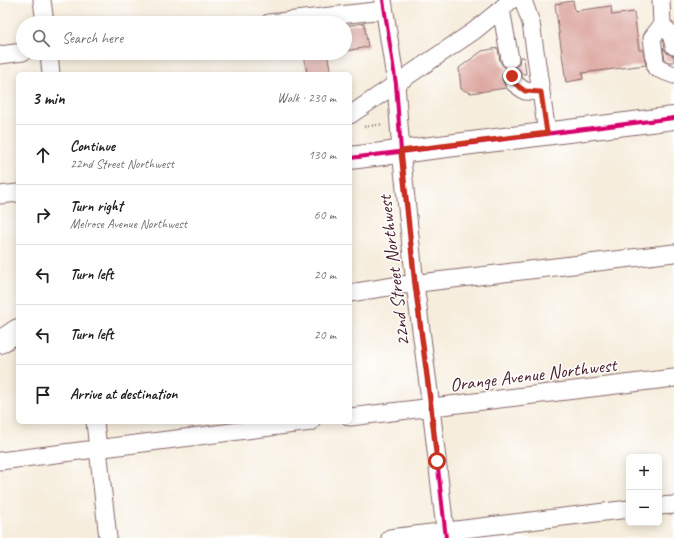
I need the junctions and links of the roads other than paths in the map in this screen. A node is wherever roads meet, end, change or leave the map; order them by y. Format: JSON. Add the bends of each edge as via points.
{"nodes":[{"id":1,"x":42,"y":0,"type":"edge"},
{"id":2,"x":523,"y":0,"type":"edge"},
{"id":3,"x":660,"y":0,"type":"edge"},
{"id":4,"x":383,"y":5,"type":"edge"},
{"id":5,"x":506,"y":5,"type":"edge"},
{"id":6,"x":44,"y":16,"type":"edge"},
{"id":7,"x":313,"y":16,"type":"edge"},
{"id":8,"x":662,"y":25,"type":"junction"},
{"id":9,"x":674,"y":46,"type":"edge"},
{"id":10,"x":16,"y":53,"type":"edge"},
{"id":11,"x":0,"y":55,"type":"edge"},
{"id":12,"x":510,"y":59,"type":"dead end"},
{"id":13,"x":50,"y":60,"type":"edge"},
{"id":14,"x":51,"y":72,"type":"edge"},
{"id":15,"x":674,"y":75,"type":"edge"},
{"id":16,"x":512,"y":76,"type":"dead end"},
{"id":17,"x":396,"y":84,"type":"junction"},
{"id":18,"x":541,"y":92,"type":"junction"},
{"id":19,"x":674,"y":118,"type":"edge"},
{"id":20,"x":355,"y":121,"type":"edge"},
{"id":21,"x":547,"y":133,"type":"junction"},
{"id":22,"x":401,"y":151,"type":"junction"},
{"id":23,"x":352,"y":158,"type":"edge"},
{"id":24,"x":16,"y":193,"type":"edge"},
{"id":25,"x":0,"y":195,"type":"edge"},
{"id":26,"x":674,"y":253,"type":"edge"},
{"id":27,"x":415,"y":284,"type":"junction"},
{"id":28,"x":352,"y":293,"type":"edge"},
{"id":29,"x":16,"y":331,"type":"edge"},
{"id":30,"x":0,"y":342,"type":"edge"},
{"id":31,"x":674,"y":378,"type":"edge"},
{"id":32,"x":431,"y":407,"type":"junction"},
{"id":33,"x":352,"y":417,"type":"edge"},
{"id":34,"x":94,"y":424,"type":"edge"},
{"id":35,"x":295,"y":424,"type":"edge"},
{"id":36,"x":98,"y":448,"type":"junction"},
{"id":37,"x":0,"y":461,"type":"edge"},
{"id":38,"x":674,"y":505,"type":"edge"},
{"id":39,"x":662,"y":506,"type":"edge"},
{"id":40,"x":626,"y":508,"type":"edge"},
{"id":41,"x":446,"y":534,"type":"edge"},
{"id":42,"x":108,"y":538,"type":"edge"},
{"id":43,"x":390,"y":538,"type":"edge"}],
"edges":[{"from":1,"to":6,"type":"street"},
{"from":2,"to":18,"type":"street","via":[[531,23]]},
{"from":3,"to":8,"type":"street"},
{"from":4,"to":7,"type":"street"},
{"from":4,"to":17,"type":"street","name":"22nd Street Northwest"},
{"from":5,"to":12,"type":"street"},
{"from":5,"to":17,"type":"street","via":[[474,31]]},
{"from":8,"to":9,"type":"street","via":[[671,34]]},
{"from":8,"to":15,"type":"street","via":[[652,38],[656,68]]},
{"from":10,"to":11,"type":"street"},
{"from":13,"to":14,"type":"street"},
{"from":16,"to":18,"type":"street","via":[[514,83],[525,91]]},
{"from":17,"to":20,"type":"street"},
{"from":17,"to":22,"type":"street","name":"22nd Street Northwest"},
{"from":18,"to":21,"type":"street"},
{"from":19,"to":21,"type":"main road"},
{"from":21,"to":22,"type":"main road"},
{"from":22,"to":23,"type":"main road"},
{"from":22,"to":27,"type":"street","name":"22nd Street Northwest"},
{"from":24,"to":25,"type":"street"},
{"from":26,"to":27,"type":"street"},
{"from":27,"to":28,"type":"street"},
{"from":27,"to":32,"type":"street","name":"22nd Street Northwest"},
{"from":29,"to":30,"type":"main road"},
{"from":31,"to":32,"type":"street","name":"Orange Avenue Northwest"},
{"from":32,"to":33,"type":"street","name":"Orange Avenue Northwest"},
{"from":32,"to":41,"type":"street","name":"22nd Street Northwest"},
{"from":34,"to":36,"type":"street"},
{"from":35,"to":36,"type":"street"},
{"from":36,"to":37,"type":"street"},
{"from":36,"to":42,"type":"street"},
{"from":38,"to":39,"type":"street"},
{"from":40,"to":41,"type":"street"},
{"from":41,"to":43,"type":"street"}]}
